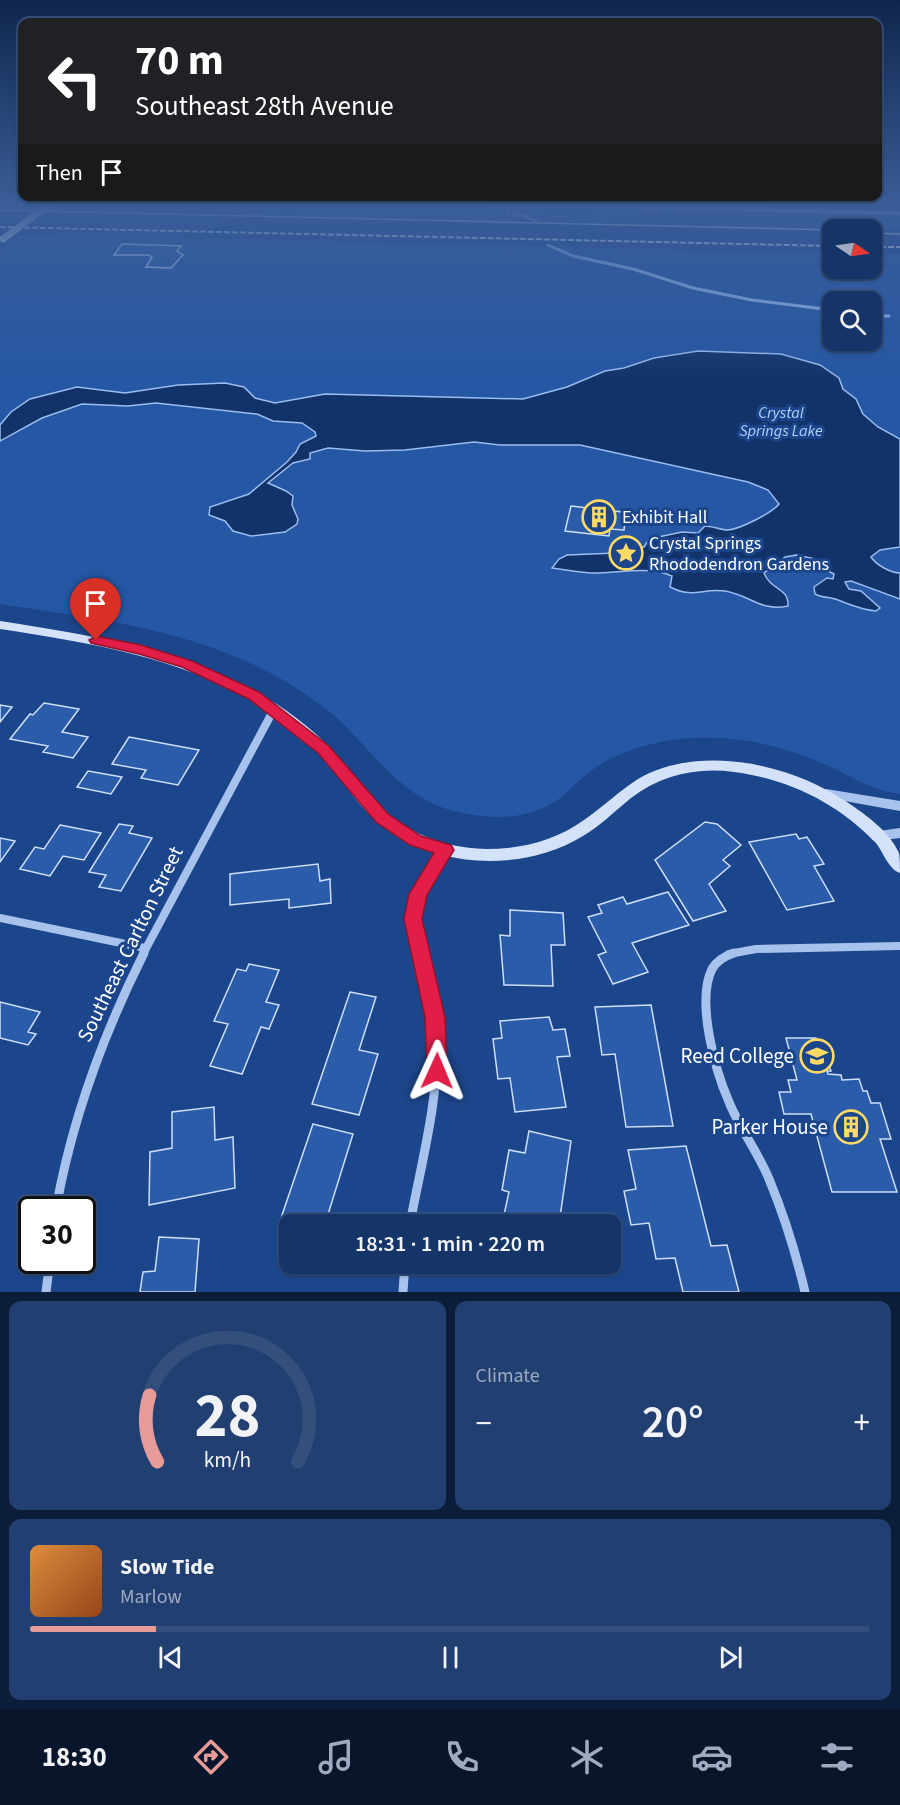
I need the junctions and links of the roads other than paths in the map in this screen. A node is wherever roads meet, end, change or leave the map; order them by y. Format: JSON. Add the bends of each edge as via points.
{"nodes":[{"id":1,"x":0,"y":625,"type":"edge"},
{"id":2,"x":274,"y":709,"type":"junction"},
{"id":3,"x":826,"y":794,"type":"junction"},
{"id":4,"x":900,"y":806,"type":"edge"},
{"id":5,"x":900,"y":833,"type":"edge"},
{"id":6,"x":877,"y":836,"type":"junction"},
{"id":7,"x":445,"y":850,"type":"junction"},
{"id":8,"x":900,"y":867,"type":"edge"},
{"id":9,"x":0,"y":918,"type":"edge"},
{"id":10,"x":900,"y":946,"type":"edge"},
{"id":11,"x":145,"y":948,"type":"junction"},
{"id":12,"x":59,"y":1196,"type":"edge"},
{"id":13,"x":412,"y":1214,"type":"edge"},
{"id":14,"x":48,"y":1274,"type":"edge"},
{"id":15,"x":404,"y":1274,"type":"edge"},
{"id":16,"x":46,"y":1292,"type":"edge"},
{"id":17,"x":403,"y":1292,"type":"edge"},
{"id":18,"x":805,"y":1292,"type":"edge"}],
"edges":[{"from":1,"to":2,"type":"main road","via":[[165,656],[212,674]]},
{"from":2,"to":7,"type":"main road","via":[[324,750],[382,818],[416,840]]},
{"from":2,"to":11,"type":"street","name":"Southeast Carlton Street"},
{"from":3,"to":4,"type":"street"},
{"from":3,"to":6,"type":"main road"},
{"from":3,"to":7,"type":"main road","via":[[765,773],[712,766],[688,768],[667,772],[631,789],[579,832],[544,847],[486,855]]},
{"from":5,"to":6,"type":"street"},
{"from":6,"to":8,"type":"main road"},
{"from":7,"to":13,"type":"street","via":[[418,894],[413,919],[435,1017],[437,1071]]},
{"from":9,"to":11,"type":"street"},
{"from":10,"to":18,"type":"street","via":[[733,952],[712,968],[706,985],[705,1002],[722,1089],[770,1180]]},
{"from":11,"to":12,"type":"street","name":"Southeast Carlton Street","via":[[92,1065]]},
{"from":14,"to":16,"type":"street"},
{"from":15,"to":17,"type":"street"}]}
